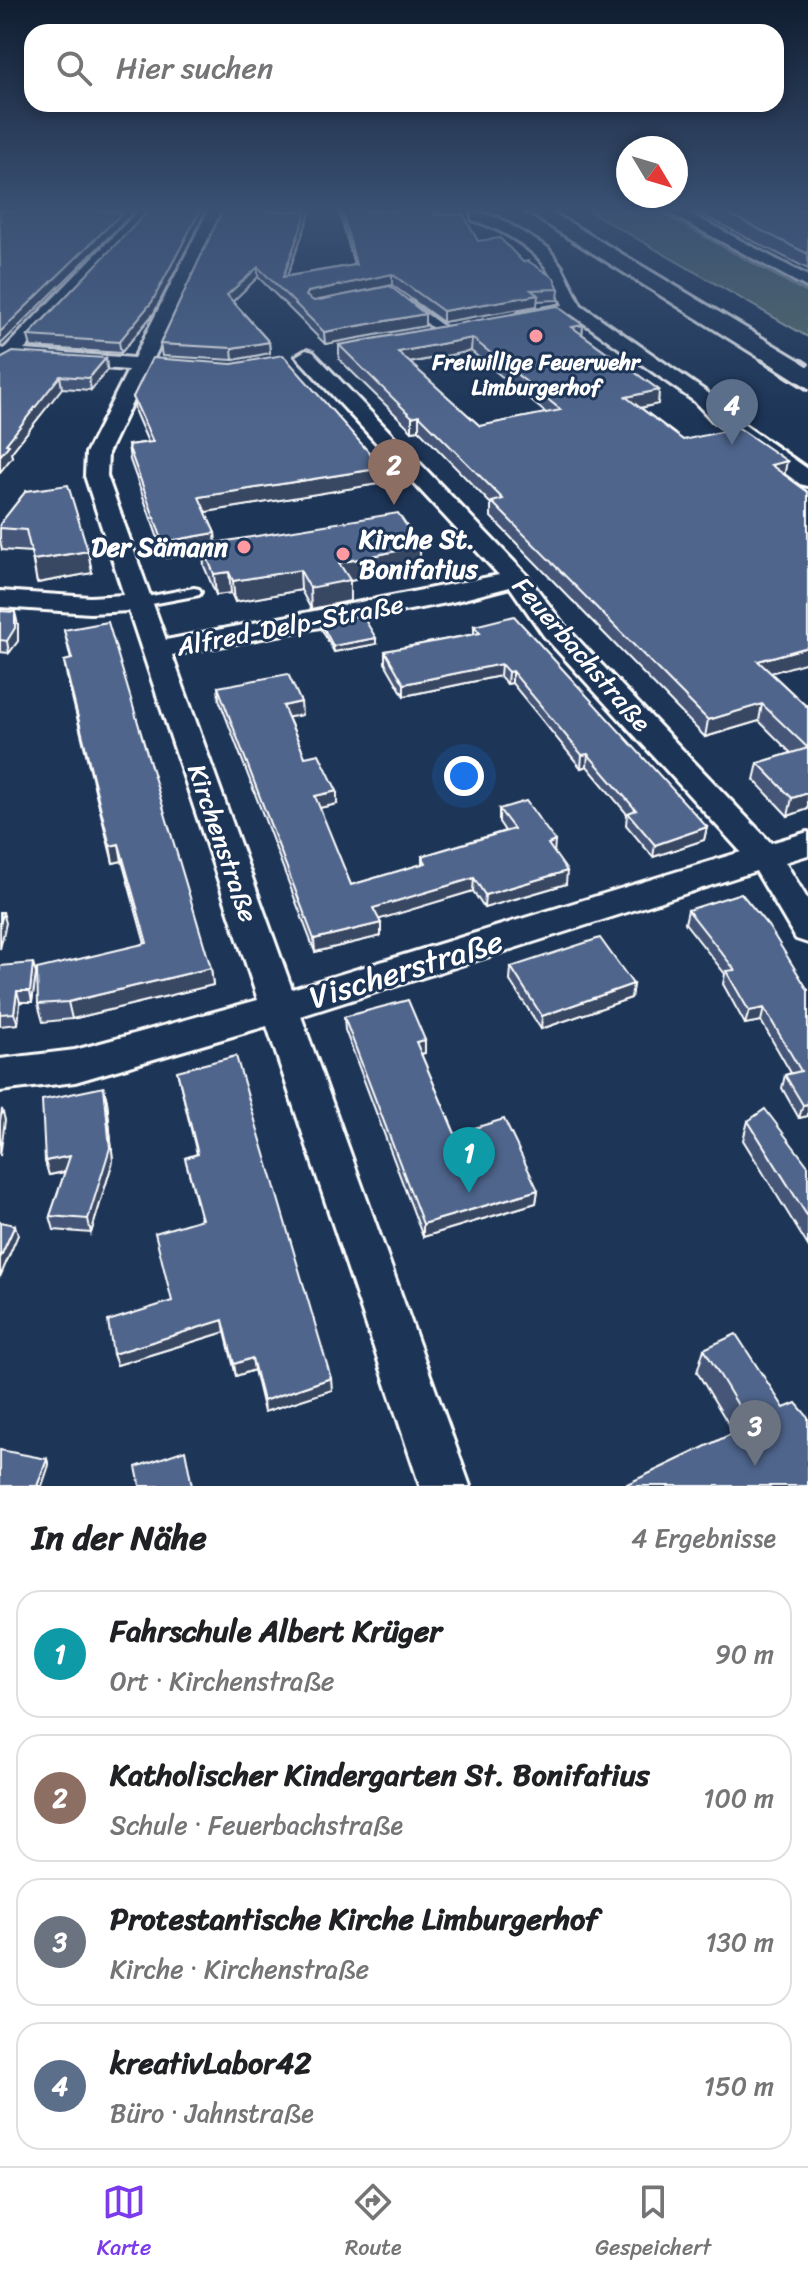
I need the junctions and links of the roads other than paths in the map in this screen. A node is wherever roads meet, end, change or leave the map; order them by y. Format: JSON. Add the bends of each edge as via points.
{"nodes":[{"id":1,"x":79,"y":280,"type":"edge"},
{"id":2,"x":182,"y":280,"type":"edge"},
{"id":3,"x":560,"y":280,"type":"edge"},
{"id":4,"x":403,"y":299,"type":"edge"},
{"id":5,"x":574,"y":308,"type":"junction"},
{"id":6,"x":501,"y":321,"type":"edge"},
{"id":7,"x":451,"y":330,"type":"joint"},
{"id":8,"x":413,"y":337,"type":"edge"},
{"id":9,"x":306,"y":356,"type":"dead end"},
{"id":10,"x":3,"y":358,"type":"edge"},
{"id":11,"x":140,"y":364,"type":"junction"},
{"id":12,"x":184,"y":367,"type":"edge"},
{"id":13,"x":808,"y":479,"type":"edge"},
{"id":14,"x":516,"y":578,"type":"junction"},
{"id":15,"x":194,"y":592,"type":"dead end"},
{"id":16,"x":0,"y":599,"type":"edge"},
{"id":17,"x":141,"y":602,"type":"junction"},
{"id":18,"x":157,"y":650,"type":"junction"},
{"id":19,"x":808,"y":843,"type":"edge"},
{"id":20,"x":765,"y":857,"type":"junction"},
{"id":21,"x":808,"y":930,"type":"edge"},
{"id":22,"x":280,"y":1009,"type":"junction"},
{"id":23,"x":0,"y":1075,"type":"edge"},
{"id":24,"x":445,"y":1486,"type":"edge"}],
"edges":[{"from":1,"to":10,"type":"street"},
{"from":2,"to":11,"type":"street","name":"Kirchenstraße"},
{"from":3,"to":5,"type":"street"},
{"from":4,"to":7,"type":"lane"},
{"from":5,"to":6,"type":"street"},
{"from":5,"to":13,"type":"street"},
{"from":7,"to":8,"type":"street"},
{"from":9,"to":14,"type":"street","name":"Feuerbachstraße"},
{"from":10,"to":11,"type":"street"},
{"from":11,"to":12,"type":"street"},
{"from":11,"to":17,"type":"street","name":"Kirchenstraße","via":[[95,464]]},
{"from":14,"to":18,"type":"street","name":"Alfred-Delp-Straße"},
{"from":14,"to":20,"type":"street","name":"Feuerbachstraße","via":[[554,630]]},
{"from":15,"to":17,"type":"lane"},
{"from":16,"to":17,"type":"street","via":[[90,605]]},
{"from":17,"to":18,"type":"street","name":"Kirchenstraße"},
{"from":18,"to":22,"type":"street","name":"Kirchenstraße"},
{"from":19,"to":20,"type":"street","name":"Vischerstraße"},
{"from":20,"to":21,"type":"street","name":"Feuerbachstraße"},
{"from":20,"to":22,"type":"street","name":"Vischerstraße"},
{"from":22,"to":23,"type":"street","name":"Vischerstraße","via":[[75,1066]]},
{"from":22,"to":24,"type":"street","name":"Kirchenstraße"}]}
